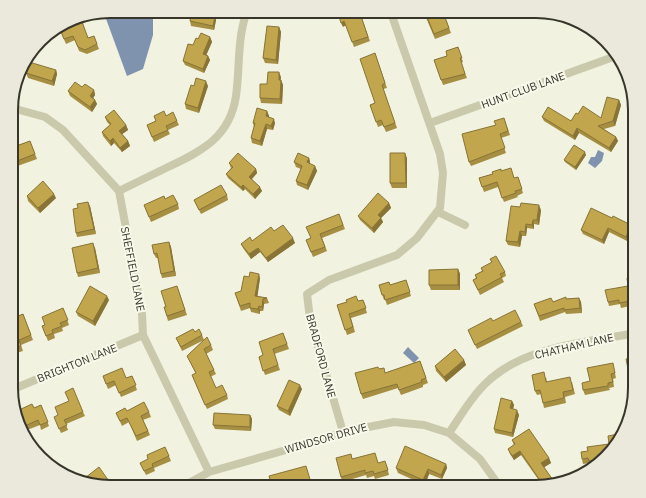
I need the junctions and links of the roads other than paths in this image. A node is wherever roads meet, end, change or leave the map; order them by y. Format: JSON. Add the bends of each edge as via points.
{"nodes":[{"id":1,"x":245,"y":18,"type":"edge"},
{"id":2,"x":393,"y":18,"type":"edge"},
{"id":3,"x":611,"y":58,"type":"edge"},
{"id":4,"x":18,"y":110,"type":"edge"},
{"id":5,"x":430,"y":123,"type":"junction"},
{"id":6,"x":119,"y":192,"type":"junction"},
{"id":7,"x":438,"y":212,"type":"junction"},
{"id":8,"x":465,"y":225,"type":"dead end"},
{"id":9,"x":628,"y":334,"type":"edge"},
{"id":10,"x":143,"y":335,"type":"junction"},
{"id":11,"x":18,"y":387,"type":"edge"},
{"id":12,"x":343,"y":432,"type":"junction"},
{"id":13,"x":449,"y":432,"type":"junction"},
{"id":14,"x":208,"y":472,"type":"junction"},
{"id":15,"x":194,"y":480,"type":"edge"},
{"id":16,"x":495,"y":480,"type":"edge"}],
"edges":[{"from":1,"to":6,"type":"street","via":[[239,39],[236,95],[229,120],[204,149]]},
{"from":2,"to":5,"type":"street"},
{"from":3,"to":5,"type":"street","name":"HUNT CLUB LANE"},
{"from":4,"to":6,"type":"street","via":[[45,117],[63,130]]},
{"from":5,"to":7,"type":"street","via":[[442,164]]},
{"from":6,"to":10,"type":"street","name":"SHEFFIELD LANE","via":[[142,314]]},
{"from":7,"to":8,"type":"street"},
{"from":7,"to":12,"type":"street","name":"BRADFORD LANE","via":[[417,238],[396,255],[329,280],[307,294],[310,319]]},
{"from":9,"to":13,"type":"street","name":"CHATHAM LANE","via":[[539,352],[510,364],[483,386]]},
{"from":10,"to":11,"type":"street","name":"BRIGHTON LANE"},
{"from":10,"to":14,"type":"street","name":"SHEFFIELD LANE"},
{"from":12,"to":13,"type":"street","name":"WINDSOR DRIVE","via":[[394,422],[424,425]]},
{"from":12,"to":14,"type":"street","name":"WINDSOR DRIVE"},
{"from":13,"to":16,"type":"street","name":"WINDSOR DRIVE","via":[[480,459]]},
{"from":14,"to":15,"type":"street","name":"WINDSOR DRIVE"}]}
